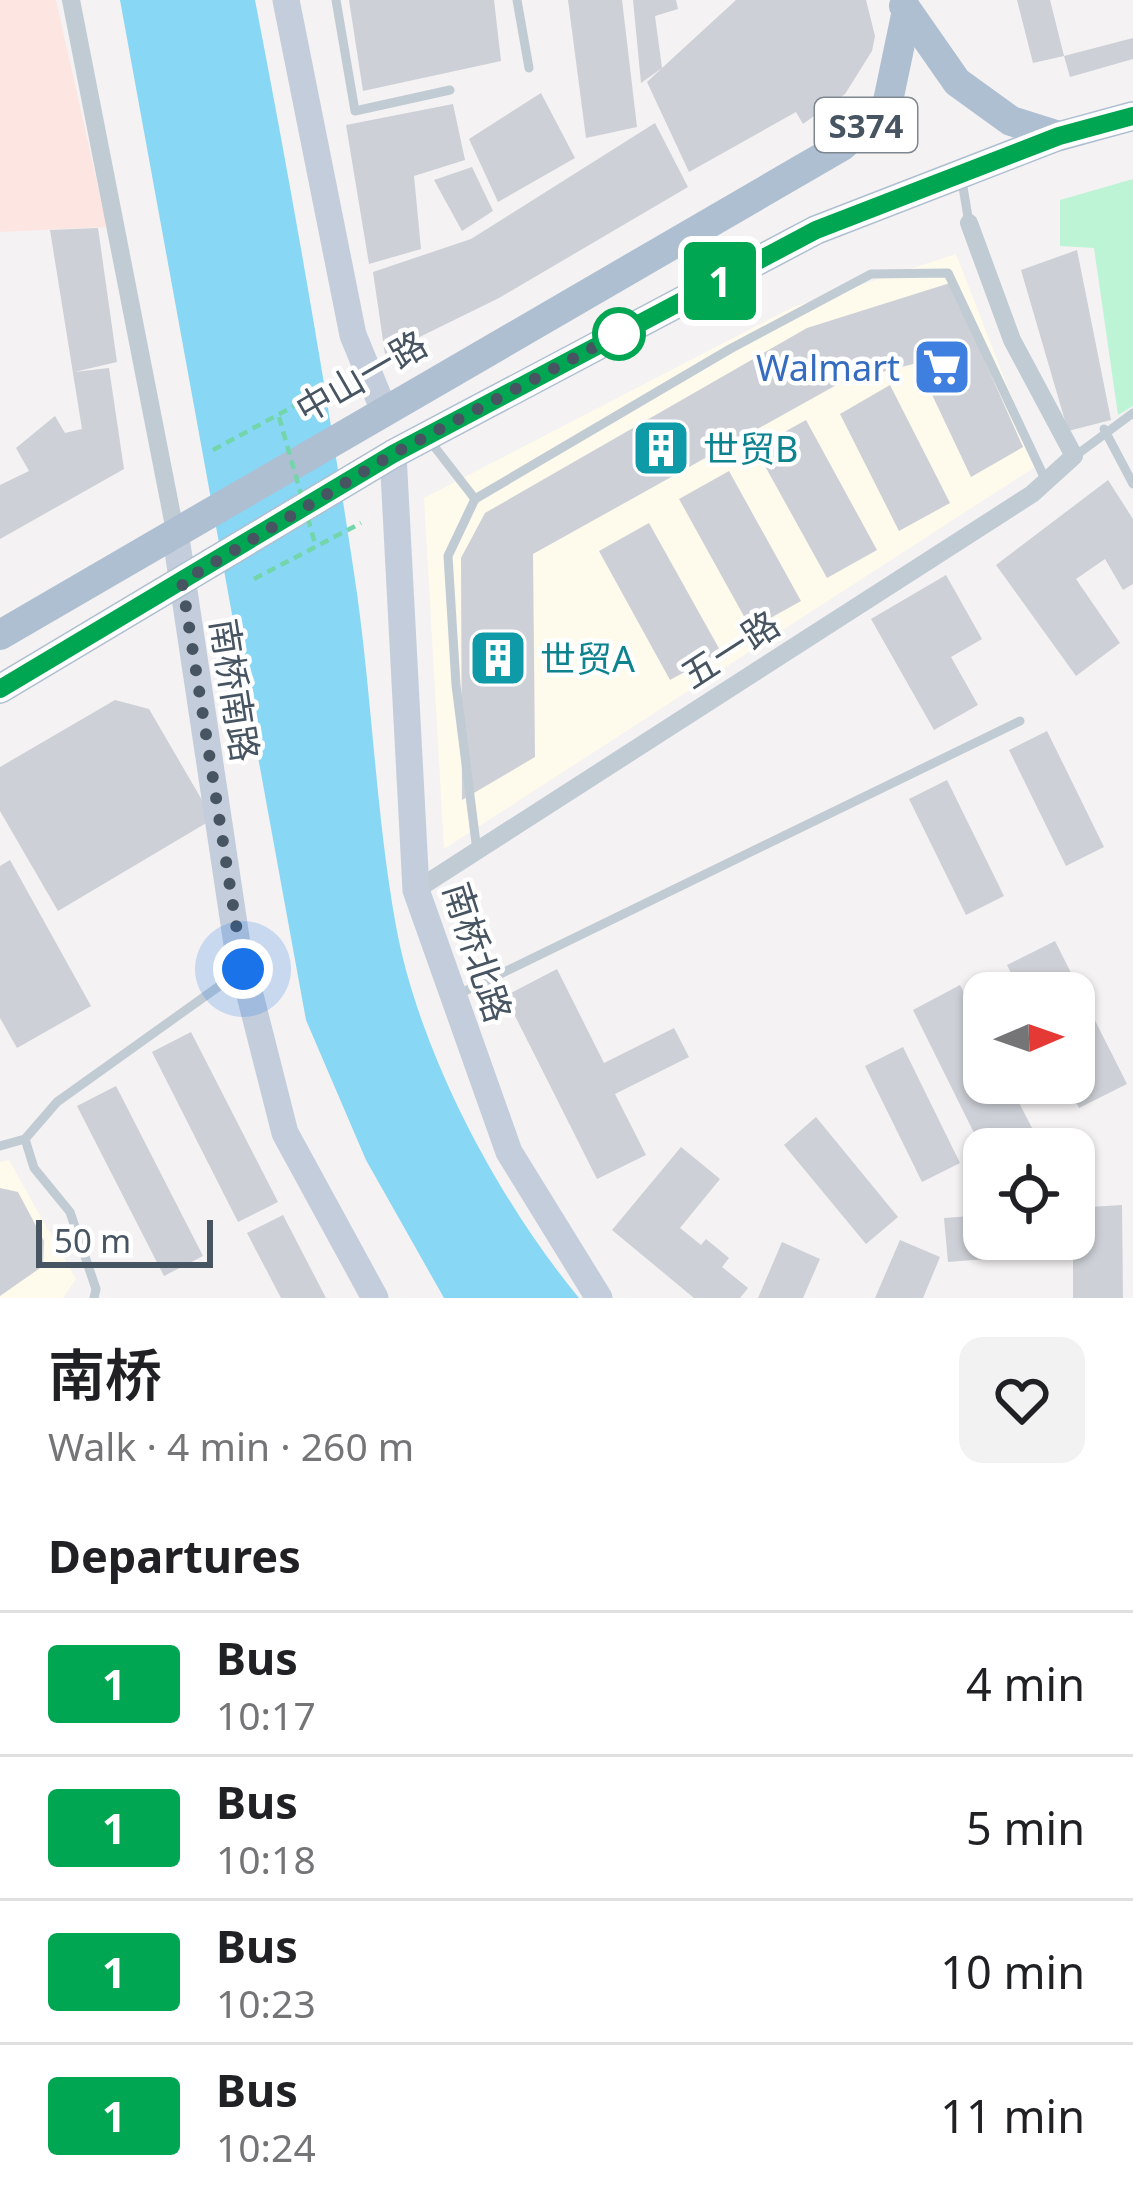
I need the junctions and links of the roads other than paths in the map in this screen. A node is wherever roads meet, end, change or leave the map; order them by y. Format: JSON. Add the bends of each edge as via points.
{"nodes":[{"id":1,"x":71,"y":0,"type":"edge"},
{"id":2,"x":286,"y":0,"type":"edge"},
{"id":3,"x":336,"y":0,"type":"edge"},
{"id":4,"x":517,"y":0,"type":"edge"},
{"id":5,"x":904,"y":7,"type":"edge"},
{"id":6,"x":529,"y":68,"type":"dead end"},
{"id":7,"x":450,"y":90,"type":"dead end"},
{"id":8,"x":1133,"y":116,"type":"edge"},
{"id":9,"x":1058,"y":137,"type":"junction"},
{"id":10,"x":961,"y":173,"type":"junction"},
{"id":11,"x":969,"y":223,"type":"joint"},
{"id":12,"x":383,"y":408,"type":"junction"},
{"id":13,"x":1133,"y":413,"type":"edge"},
{"id":14,"x":1104,"y":429,"type":"junction"},
{"id":15,"x":427,"y":436,"type":"junction"},
{"id":16,"x":393,"y":454,"type":"junction"},
{"id":17,"x":1074,"y":456,"type":"junction"},
{"id":18,"x":1046,"y":481,"type":"junction"},
{"id":19,"x":1133,"y":484,"type":"edge"},
{"id":20,"x":475,"y":499,"type":"junction"},
{"id":21,"x":175,"y":531,"type":"junction"},
{"id":22,"x":182,"y":582,"type":"junction"},
{"id":23,"x":0,"y":635,"type":"edge"},
{"id":24,"x":0,"y":689,"type":"edge"},
{"id":25,"x":1020,"y":721,"type":"dead end"},
{"id":26,"x":477,"y":850,"type":"junction"},
{"id":27,"x":416,"y":890,"type":"junction"},
{"id":28,"x":243,"y":969,"type":"junction"},
{"id":29,"x":454,"y":996,"type":"junction"},
{"id":30,"x":25,"y":1139,"type":"junction"},
{"id":31,"x":0,"y":1146,"type":"edge"},
{"id":32,"x":94,"y":1298,"type":"edge"},
{"id":33,"x":375,"y":1298,"type":"edge"},
{"id":34,"x":599,"y":1298,"type":"edge"}],
"edges":[{"from":1,"to":21,"type":"street","name":"南桥南路"},
{"from":2,"to":12,"type":"street","via":[[353,335]]},
{"from":3,"to":7,"type":"lane","via":[[355,111]]},
{"from":4,"to":6,"type":"lane"},
{"from":5,"to":9,"type":"main road","number":"S374","via":[[957,82],[1011,121]]},
{"from":5,"to":12,"type":"main road","name":"中山一路","number":"S374","via":[[887,106],[842,146]]},
{"from":8,"to":9,"type":"main road","number":"S374"},
{"from":9,"to":10,"type":"main road","number":"S374"},
{"from":10,"to":11,"type":"lane"},
{"from":10,"to":15,"type":"main road","number":"S374","via":[[816,230]]},
{"from":11,"to":17,"type":"street","via":[[1012,340]]},
{"from":12,"to":21,"type":"main road","name":"中山一路","number":"S374"},
{"from":13,"to":14,"type":"lane","name":"五一路"},
{"from":14,"to":17,"type":"lane","name":"五一路"},
{"from":14,"to":19,"type":"lane"},
{"from":15,"to":16,"type":"main road","number":"S374"},
{"from":15,"to":20,"type":"lane"},
{"from":16,"to":22,"type":"main road","number":"S374"},
{"from":16,"to":27,"type":"street","name":"南桥北路"},
{"from":17,"to":18,"type":"street","name":"五一路"},
{"from":18,"to":20,"type":"lane","via":[[948,273],[871,274]]},
{"from":18,"to":26,"type":"street","name":"五一路"},
{"from":20,"to":26,"type":"lane","via":[[448,556]]},
{"from":21,"to":22,"type":"street","name":"南桥南路"},
{"from":21,"to":23,"type":"main road","name":"中山一路","number":"S374"},
{"from":22,"to":24,"type":"main road"},
{"from":22,"to":28,"type":"street","name":"南桥南路"},
{"from":25,"to":29,"type":"lane"},
{"from":26,"to":27,"type":"street","name":"五一路"},
{"from":27,"to":29,"type":"street","name":"南桥北路"},
{"from":28,"to":30,"type":"lane","via":[[57,1102]]},
{"from":28,"to":33,"type":"street","name":"南桥南路","via":[[285,1133]]},
{"from":29,"to":34,"type":"street","name":"南桥北路","via":[[509,1152]]},
{"from":30,"to":31,"type":"lane"},
{"from":30,"to":32,"type":"lane","via":[[34,1168],[70,1212]]}]}
